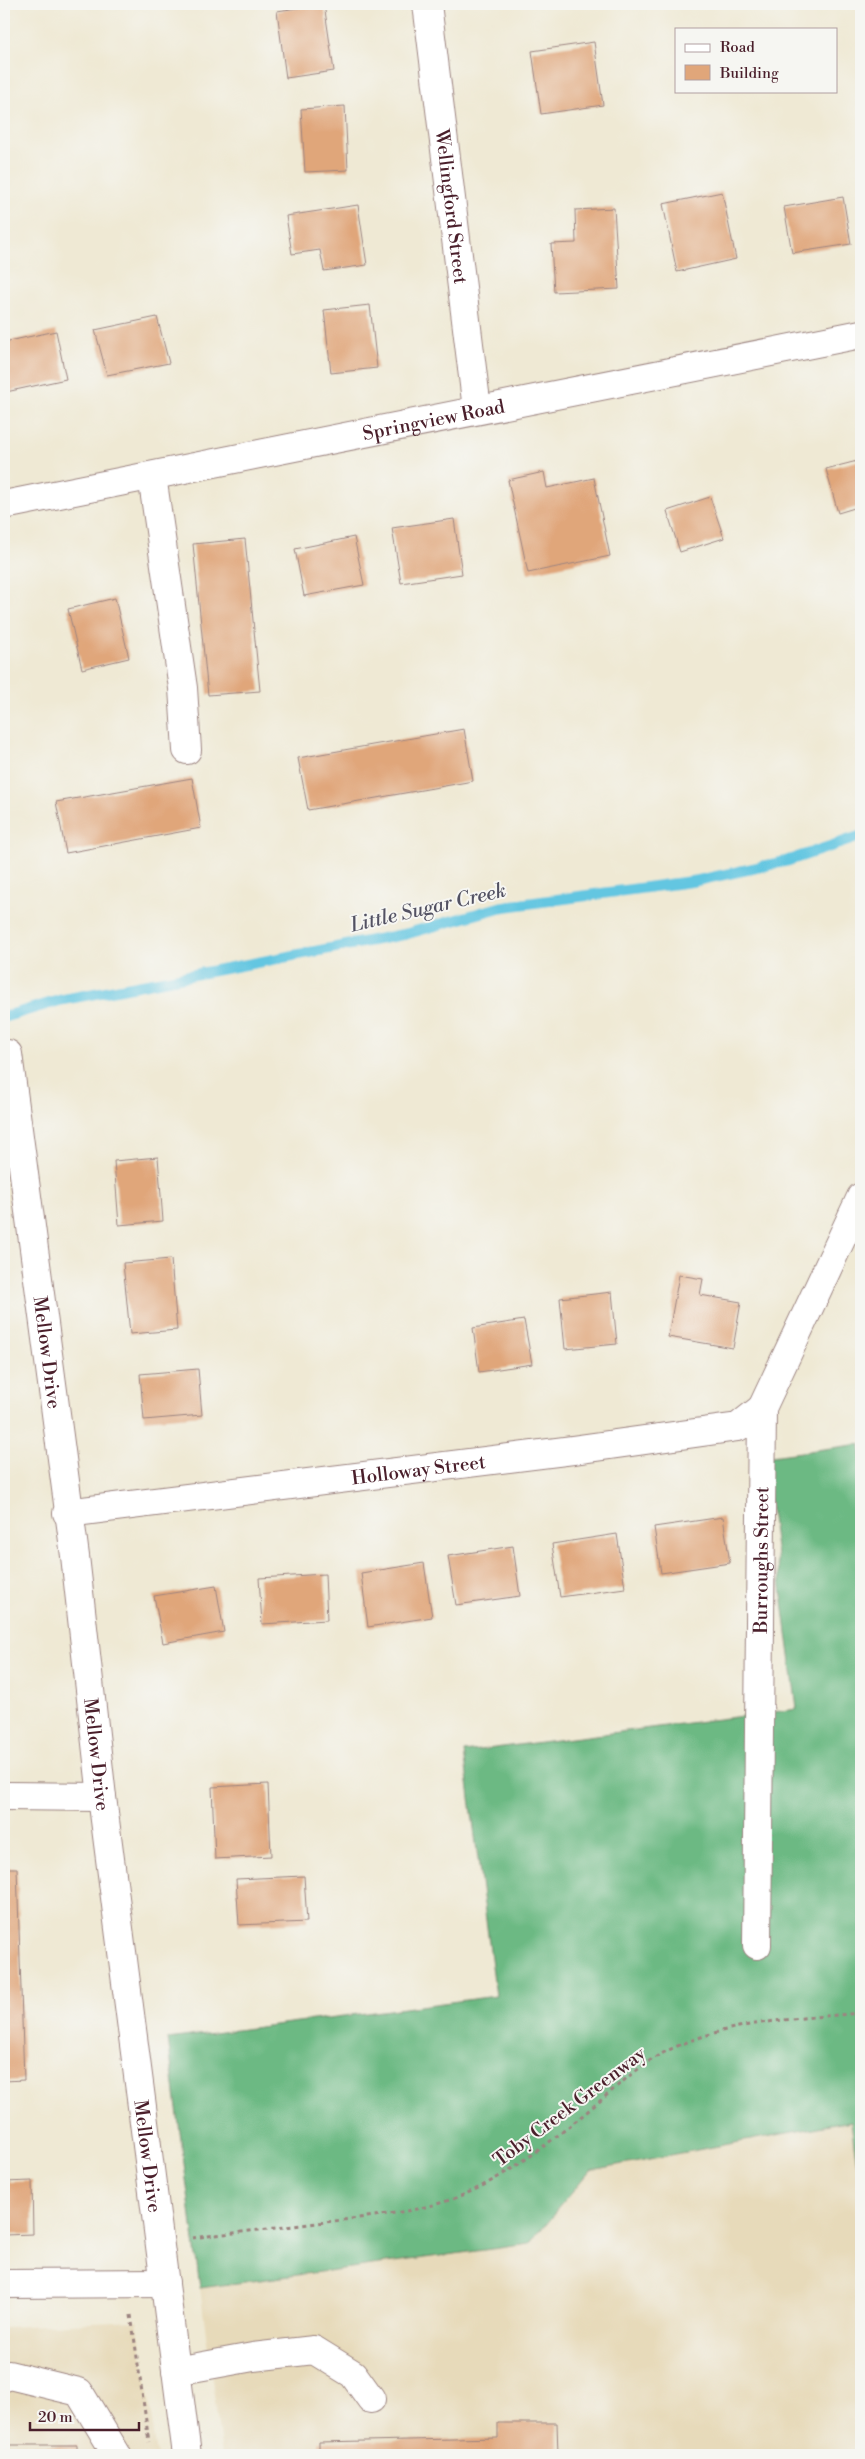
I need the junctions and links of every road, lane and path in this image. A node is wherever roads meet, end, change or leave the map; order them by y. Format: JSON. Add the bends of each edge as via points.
{"nodes":[{"id":1,"x":427,"y":4,"type":"edge"},
{"id":2,"x":861,"y":334,"type":"edge"},
{"id":3,"x":477,"y":409,"type":"junction"},
{"id":4,"x":152,"y":476,"type":"junction"},
{"id":5,"x":4,"y":505,"type":"edge"},
{"id":6,"x":187,"y":750,"type":"dead end"},
{"id":7,"x":8,"y":1054,"type":"dead end"},
{"id":8,"x":861,"y":1197,"type":"edge"},
{"id":9,"x":762,"y":1408,"type":"junction"},
{"id":10,"x":67,"y":1513,"type":"junction"},
{"id":11,"x":4,"y":1796,"type":"edge"},
{"id":12,"x":102,"y":1797,"type":"junction"},
{"id":13,"x":757,"y":1945,"type":"dead end"},
{"id":14,"x":861,"y":2013,"type":"edge"},
{"id":15,"x":184,"y":2239,"type":"dead end"},
{"id":16,"x":165,"y":2283,"type":"junction"},
{"id":17,"x":4,"y":2284,"type":"edge"},
{"id":18,"x":127,"y":2284,"type":"junction"},
{"id":19,"x":176,"y":2371,"type":"junction"},
{"id":20,"x":4,"y":2377,"type":"edge"},
{"id":21,"x":371,"y":2399,"type":"dead end"},
{"id":22,"x":150,"y":2446,"type":"dead end"},
{"id":23,"x":117,"y":2455,"type":"edge"},
{"id":24,"x":187,"y":2455,"type":"edge"}],
"edges":[{"from":1,"to":3,"type":"street","name":"Wellingford Street"},
{"from":2,"to":3,"type":"street","name":"Springview Road"},
{"from":3,"to":4,"type":"street","name":"Springview Road"},
{"from":4,"to":5,"type":"street","name":"Springview Road"},
{"from":4,"to":6,"type":"street","via":[[183,688]]},
{"from":7,"to":10,"type":"street","name":"Mellow Drive"},
{"from":8,"to":9,"type":"street","name":"Burroughs Street"},
{"from":9,"to":10,"type":"street","name":"Holloway Street","via":[[738,1427]]},
{"from":9,"to":13,"type":"street","name":"Burroughs Street"},
{"from":10,"to":12,"type":"street","name":"Mellow Drive"},
{"from":11,"to":12,"type":"street"},
{"from":12,"to":16,"type":"street","name":"Mellow Drive"},
{"from":14,"to":15,"type":"path","name":"Toby Creek Greenway","via":[[772,2021],[696,2037],[640,2068],[560,2134],[502,2176],[434,2204],[394,2213]]},
{"from":16,"to":18,"type":"street"},
{"from":16,"to":19,"type":"street","name":"Mellow Drive"},
{"from":17,"to":18,"type":"street"},
{"from":18,"to":22,"type":"path"},
{"from":19,"to":21,"type":"street","via":[[314,2350],[353,2374]]},
{"from":19,"to":24,"type":"street","name":"Mellow Drive"},
{"from":20,"to":23,"type":"street","via":[[79,2392]]}]}
